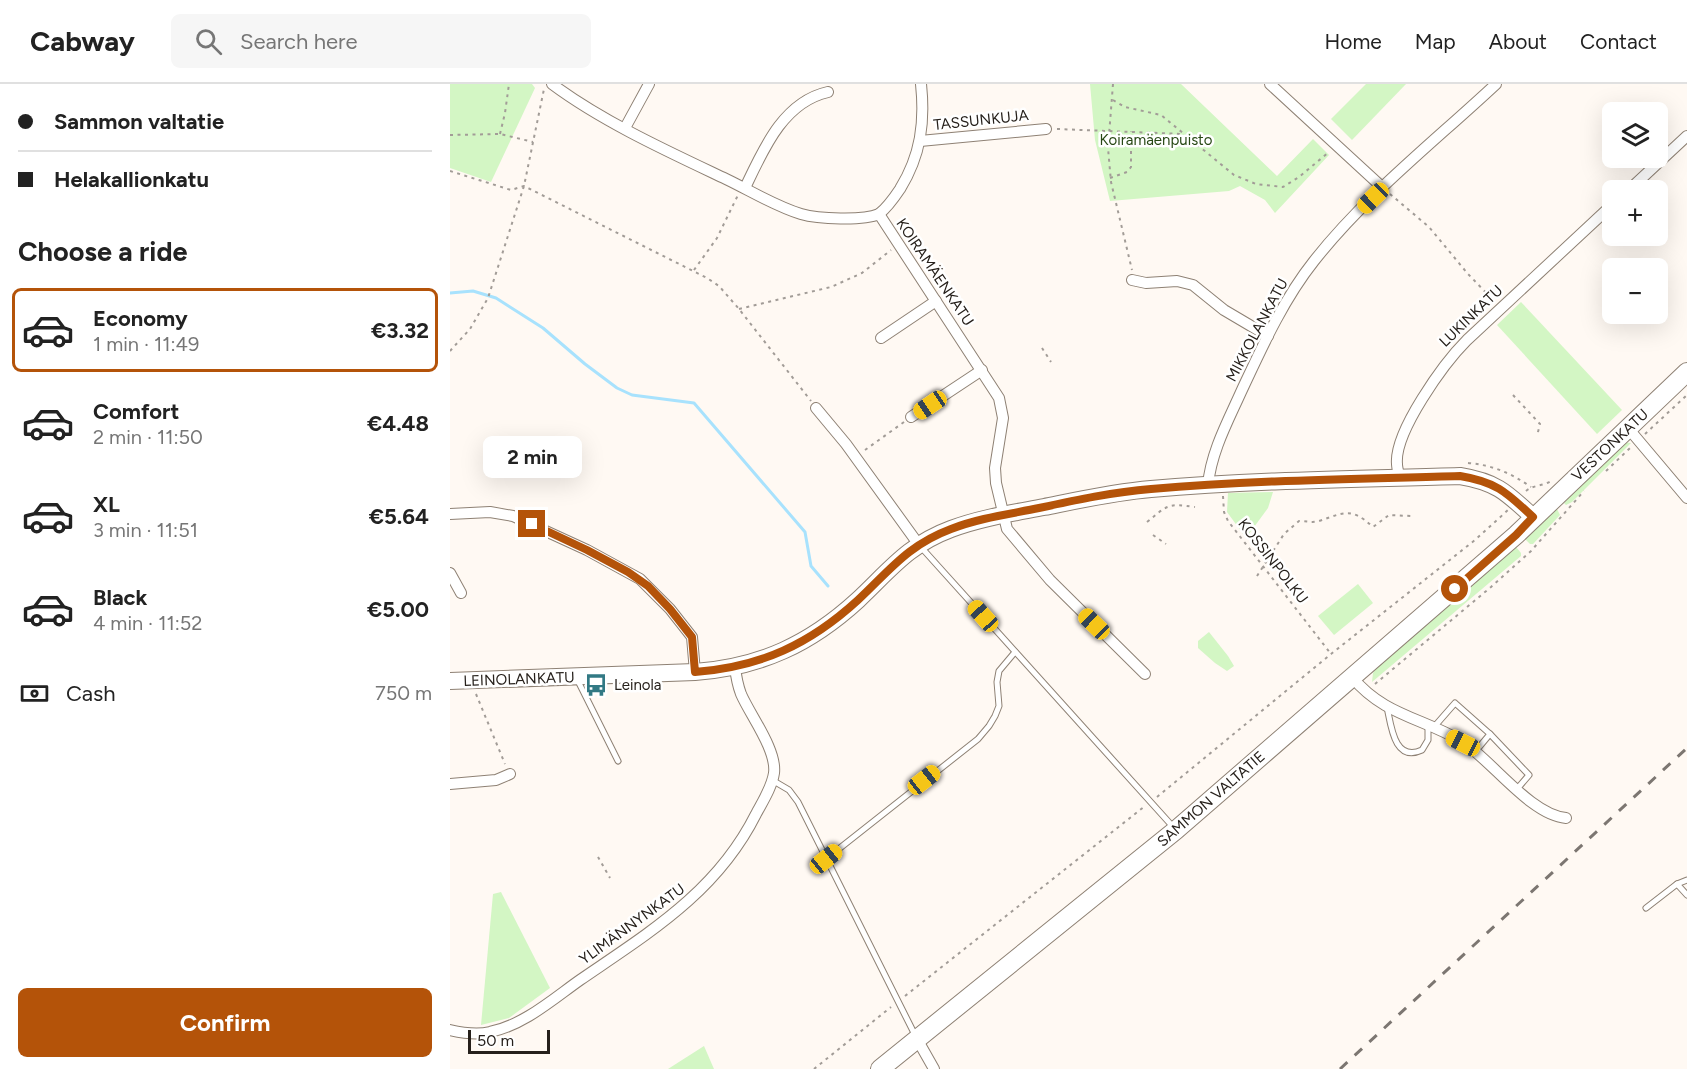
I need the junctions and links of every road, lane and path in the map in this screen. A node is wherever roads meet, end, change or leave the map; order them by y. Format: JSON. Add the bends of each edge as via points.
{"nodes":[{"id":1,"x":509,"y":84,"type":"edge"},
{"id":2,"x":545,"y":84,"type":"edge"},
{"id":3,"x":552,"y":84,"type":"edge"},
{"id":4,"x":648,"y":84,"type":"edge"},
{"id":5,"x":921,"y":84,"type":"edge"},
{"id":6,"x":1113,"y":84,"type":"edge"},
{"id":7,"x":1270,"y":84,"type":"edge"},
{"id":8,"x":1496,"y":84,"type":"edge"},
{"id":9,"x":828,"y":92,"type":"dead end"},
{"id":10,"x":1113,"y":100,"type":"junction"},
{"id":11,"x":626,"y":128,"type":"junction"},
{"id":12,"x":1046,"y":129,"type":"joint"},
{"id":13,"x":1109,"y":130,"type":"junction"},
{"id":14,"x":1131,"y":131,"type":"junction"},
{"id":15,"x":500,"y":134,"type":"junction"},
{"id":16,"x":1184,"y":134,"type":"junction"},
{"id":17,"x":450,"y":135,"type":"edge"},
{"id":18,"x":1687,"y":136,"type":"edge"},
{"id":19,"x":920,"y":141,"type":"junction"},
{"id":20,"x":533,"y":142,"type":"junction"},
{"id":21,"x":1335,"y":146,"type":"junction"},
{"id":22,"x":450,"y":171,"type":"edge"},
{"id":23,"x":1110,"y":178,"type":"junction"},
{"id":24,"x":1640,"y":180,"type":"edge"},
{"id":25,"x":524,"y":186,"type":"junction"},
{"id":26,"x":744,"y":187,"type":"junction"},
{"id":27,"x":1383,"y":188,"type":"junction"},
{"id":28,"x":879,"y":214,"type":"junction"},
{"id":29,"x":1602,"y":214,"type":"edge"},
{"id":30,"x":898,"y":245,"type":"junction"},
{"id":31,"x":694,"y":270,"type":"junction"},
{"id":32,"x":1132,"y":280,"type":"joint"},
{"id":33,"x":936,"y":301,"type":"junction"},
{"id":34,"x":1501,"y":308,"type":"junction"},
{"id":35,"x":739,"y":309,"type":"junction"},
{"id":36,"x":1268,"y":336,"type":"junction"},
{"id":37,"x":881,"y":338,"type":"dead end"},
{"id":38,"x":1042,"y":348,"type":"dead end"},
{"id":39,"x":450,"y":351,"type":"edge"},
{"id":40,"x":1052,"y":362,"type":"dead end"},
{"id":41,"x":982,"y":370,"type":"junction"},
{"id":42,"x":1687,"y":372,"type":"edge"},
{"id":43,"x":1513,"y":395,"type":"dead end"},
{"id":44,"x":1687,"y":395,"type":"edge"},
{"id":45,"x":816,"y":408,"type":"joint"},
{"id":46,"x":911,"y":417,"type":"joint"},
{"id":47,"x":1633,"y":434,"type":"junction"},
{"id":48,"x":1537,"y":436,"type":"dead end"},
{"id":49,"x":855,"y":456,"type":"junction"},
{"id":50,"x":1464,"y":462,"type":"dead end"},
{"id":51,"x":1602,"y":474,"type":"dead end"},
{"id":52,"x":1400,"y":478,"type":"junction"},
{"id":53,"x":1216,"y":485,"type":"junction"},
{"id":54,"x":1531,"y":487,"type":"dead end"},
{"id":55,"x":1585,"y":490,"type":"dead end"},
{"id":56,"x":1687,"y":498,"type":"edge"},
{"id":57,"x":1195,"y":507,"type":"dead end"},
{"id":58,"x":450,"y":514,"type":"edge"},
{"id":59,"x":1003,"y":515,"type":"junction"},
{"id":60,"x":1411,"y":516,"type":"dead end"},
{"id":61,"x":1533,"y":517,"type":"junction"},
{"id":62,"x":1499,"y":519,"type":"dead end"},
{"id":63,"x":1147,"y":522,"type":"dead end"},
{"id":64,"x":1153,"y":535,"type":"dead end"},
{"id":65,"x":1166,"y":544,"type":"dead end"},
{"id":66,"x":918,"y":545,"type":"junction"},
{"id":67,"x":1263,"y":566,"type":"junction"},
{"id":68,"x":450,"y":573,"type":"edge"},
{"id":69,"x":1257,"y":576,"type":"dead end"},
{"id":70,"x":461,"y":593,"type":"dead end"},
{"id":71,"x":1015,"y":651,"type":"junction"},
{"id":72,"x":1331,"y":654,"type":"junction"},
{"id":73,"x":735,"y":668,"type":"junction"},
{"id":74,"x":695,"y":672,"type":"junction"},
{"id":75,"x":1145,"y":674,"type":"dead end"},
{"id":76,"x":577,"y":677,"type":"junction"},
{"id":77,"x":1352,"y":677,"type":"junction"},
{"id":78,"x":450,"y":681,"type":"edge"},
{"id":79,"x":476,"y":681,"type":"junction"},
{"id":80,"x":1365,"y":691,"type":"junction"},
{"id":81,"x":1387,"y":707,"type":"junction"},
{"id":82,"x":1430,"y":727,"type":"junction"},
{"id":83,"x":1490,"y":734,"type":"junction"},
{"id":84,"x":1475,"y":752,"type":"junction"},
{"id":85,"x":618,"y":761,"type":"dead end"},
{"id":86,"x":510,"y":774,"type":"joint"},
{"id":87,"x":772,"y":780,"type":"junction"},
{"id":88,"x":450,"y":784,"type":"edge"},
{"id":89,"x":1517,"y":789,"type":"junction"},
{"id":90,"x":1151,"y":802,"type":"junction"},
{"id":91,"x":1566,"y":818,"type":"dead end"},
{"id":92,"x":1176,"y":830,"type":"junction"},
{"id":93,"x":598,"y":857,"type":"dead end"},
{"id":94,"x":826,"y":859,"type":"junction"},
{"id":95,"x":610,"y":878,"type":"dead end"},
{"id":96,"x":1687,"y":880,"type":"edge"},
{"id":97,"x":1677,"y":884,"type":"junction"},
{"id":98,"x":1687,"y":895,"type":"edge"},
{"id":99,"x":1646,"y":908,"type":"dead end"},
{"id":100,"x":898,"y":1002,"type":"junction"},
{"id":101,"x":450,"y":1030,"type":"edge"},
{"id":102,"x":917,"y":1039,"type":"junction"},
{"id":103,"x":814,"y":1069,"type":"edge"},
{"id":104,"x":880,"y":1069,"type":"edge"},
{"id":105,"x":934,"y":1069,"type":"edge"}],
"edges":[{"from":1,"to":15,"type":"path"},
{"from":2,"to":20,"type":"path"},
{"from":3,"to":11,"type":"street","name":"KOIRAMÄENKATU"},
{"from":4,"to":11,"type":"street"},
{"from":5,"to":19,"type":"street"},
{"from":6,"to":10,"type":"path"},
{"from":7,"to":21,"type":"street"},
{"from":8,"to":27,"type":"street","name":"MIKKOLANKATU"},
{"from":9,"to":26,"type":"street","via":[[799,106],[780,125]]},
{"from":10,"to":13,"type":"path"},
{"from":10,"to":16,"type":"path","via":[[1125,107],[1161,115]]},
{"from":11,"to":26,"type":"street","name":"KOIRAMÄENKATU"},
{"from":12,"to":13,"type":"path"},
{"from":12,"to":19,"type":"street","name":"TASSUNKUJA"},
{"from":13,"to":14,"type":"path"},
{"from":13,"to":23,"type":"path"},
{"from":14,"to":16,"type":"path"},
{"from":14,"to":23,"type":"path","via":[[1131,167]]},
{"from":15,"to":17,"type":"path"},
{"from":15,"to":20,"type":"path"},
{"from":16,"to":21,"type":"path","via":[[1234,175],[1257,184],[1283,187]]},
{"from":18,"to":24,"type":"street"},
{"from":19,"to":28,"type":"street","via":[[907,177]]},
{"from":20,"to":25,"type":"path"},
{"from":21,"to":27,"type":"street"},
{"from":22,"to":25,"type":"path","via":[[511,190]]},
{"from":23,"to":32,"type":"path"},
{"from":25,"to":31,"type":"path"},
{"from":25,"to":39,"type":"path","via":[[488,298],[470,329]]},
{"from":26,"to":28,"type":"street","name":"KOIRAMÄENKATU","via":[[804,215],[861,218]]},
{"from":26,"to":31,"type":"path","via":[[717,238]]},
{"from":27,"to":34,"type":"path","via":[[1430,227]]},
{"from":27,"to":36,"type":"street","name":"MIKKOLANKATU","via":[[1314,260]]},
{"from":28,"to":30,"type":"street","name":"KOIRAMÄENKATU"},
{"from":29,"to":34,"type":"street","name":"LUKINKATU"},
{"from":30,"to":33,"type":"street","name":"KOIRAMÄENKATU"},
{"from":30,"to":35,"type":"path","via":[[862,273],[840,283]]},
{"from":31,"to":35,"type":"path","via":[[719,286]]},
{"from":32,"to":36,"type":"street","via":[[1193,285],[1224,310]]},
{"from":33,"to":37,"type":"street"},
{"from":33,"to":41,"type":"street","name":"KOIRAMÄENKATU"},
{"from":34,"to":52,"type":"street","name":"LUKINKATU","via":[[1454,354],[1429,387],[1399,448]]},
{"from":35,"to":45,"type":"path"},
{"from":36,"to":53,"type":"street","name":"MIKKOLANKATU","via":[[1212,459]]},
{"from":38,"to":40,"type":"path"},
{"from":41,"to":46,"type":"street"},
{"from":41,"to":59,"type":"street","name":"KOIRAMÄENKATU","via":[[1003,411],[995,468]]},
{"from":42,"to":47,"type":"main road","name":"VESTONKATU"},
{"from":43,"to":48,"type":"path","via":[[1540,424]]},
{"from":44,"to":47,"type":"path"},
{"from":45,"to":49,"type":"street"},
{"from":46,"to":49,"type":"path"},
{"from":47,"to":51,"type":"path"},
{"from":47,"to":56,"type":"street"},
{"from":47,"to":61,"type":"main road","name":"VESTONKATU"},
{"from":49,"to":66,"type":"street"},
{"from":50,"to":54,"type":"path","via":[[1507,472]]},
{"from":52,"to":53,"type":"street","name":"LEINOLANKATU"},
{"from":52,"to":61,"type":"street","name":"LEINOLANKATU","via":[[1460,476],[1482,480],[1504,491]]},
{"from":53,"to":59,"type":"street","name":"LEINOLANKATU","via":[[1113,494]]},
{"from":53,"to":67,"type":"path","name":"KOSSINPOLKU","via":[[1228,521]]},
{"from":55,"to":80,"type":"path","via":[[1531,551]]},
{"from":57,"to":63,"type":"path","via":[[1173,503]]},
{"from":58,"to":74,"type":"street","via":[[513,516],[640,579],[692,637]]},
{"from":59,"to":66,"type":"street","name":"LEINOLANKATU","via":[[953,528]]},
{"from":59,"to":75,"type":"street","name":"KOIRAMÄENKATU","via":[[1007,529],[1031,559]]},
{"from":60,"to":67,"type":"path","via":[[1389,515],[1373,526],[1352,513],[1315,522],[1299,521],[1284,534]]},
{"from":61,"to":77,"type":"main road","name":"SAMMON VALTATIE"},
{"from":62,"to":72,"type":"path"},
{"from":64,"to":65,"type":"path"},
{"from":66,"to":71,"type":"lane"},
{"from":66,"to":73,"type":"street","name":"LEINOLANKATU","via":[[821,630],[800,644]]},
{"from":67,"to":69,"type":"path"},
{"from":67,"to":72,"type":"path","name":"KOSSINPOLKU"},
{"from":68,"to":70,"type":"street"},
{"from":71,"to":90,"type":"lane"},
{"from":71,"to":94,"type":"lane","via":[[999,671],[999,706],[978,739]]},
{"from":72,"to":90,"type":"path"},
{"from":73,"to":74,"type":"street","name":"LEINOLANKATU"},
{"from":73,"to":87,"type":"street","name":"YLIMÄNNYNKATU","via":[[741,695],[771,753],[775,768]]},
{"from":74,"to":76,"type":"street","name":"LEINOLANKATU"},
{"from":76,"to":79,"type":"street","name":"LEINOLANKATU"},
{"from":76,"to":85,"type":"lane"},
{"from":77,"to":80,"type":"street"},
{"from":77,"to":92,"type":"main road","name":"SAMMON VALTATIE"},
{"from":78,"to":79,"type":"street","name":"LEINOLANKATU"},
{"from":79,"to":86,"type":"path","via":[[477,697]]},
{"from":80,"to":81,"type":"street"},
{"from":81,"to":82,"type":"street"},
{"from":81,"to":82,"type":"lane","via":[[1392,735],[1404,752],[1422,750]]},
{"from":82,"to":83,"type":"lane","via":[[1455,703]]},
{"from":82,"to":84,"type":"street"},
{"from":83,"to":84,"type":"lane"},
{"from":83,"to":89,"type":"lane","via":[[1529,775]]},
{"from":84,"to":89,"type":"street"},
{"from":86,"to":88,"type":"street","via":[[496,780]]},
{"from":87,"to":94,"type":"lane","via":[[794,795]]},
{"from":87,"to":101,"type":"street","name":"YLIMÄNNYNKATU","via":[[754,820],[732,854],[693,899],[670,918],[516,1023],[482,1034]]},
{"from":89,"to":91,"type":"street","via":[[1542,811]]},
{"from":90,"to":92,"type":"lane"},
{"from":90,"to":100,"type":"path"},
{"from":92,"to":102,"type":"main road","name":"SAMMON VALTATIE"},
{"from":93,"to":95,"type":"path"},
{"from":94,"to":100,"type":"lane"},
{"from":96,"to":97,"type":"lane"},
{"from":97,"to":98,"type":"lane"},
{"from":97,"to":99,"type":"lane"},
{"from":100,"to":102,"type":"lane"},
{"from":100,"to":103,"type":"path"},
{"from":102,"to":104,"type":"main road","name":"SAMMON VALTATIE"},
{"from":102,"to":105,"type":"street"}]}
